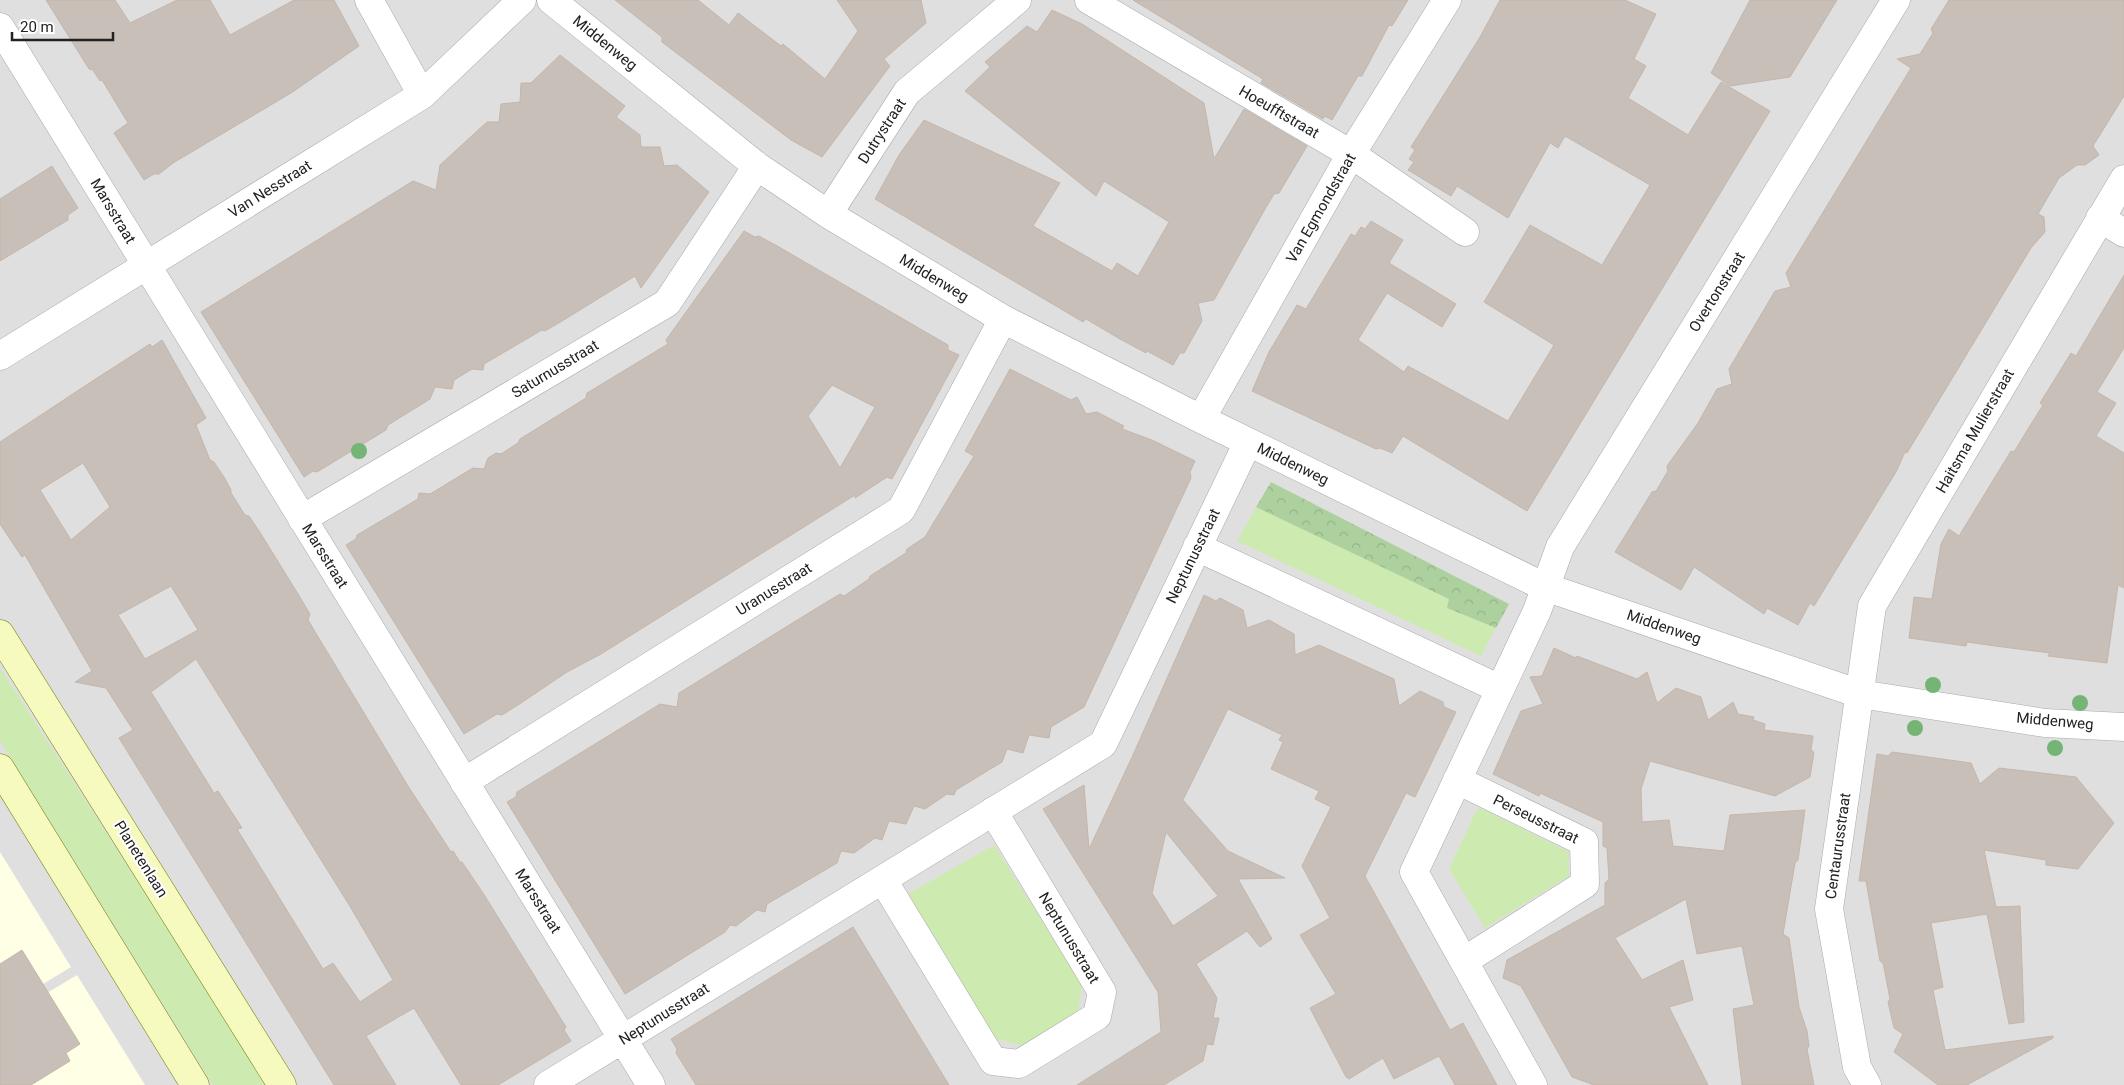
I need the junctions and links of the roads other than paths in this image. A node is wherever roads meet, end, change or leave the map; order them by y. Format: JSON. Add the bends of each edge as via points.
{"nodes":[{"id":1,"x":369,"y":0,"type":"edge"},
{"id":2,"x":522,"y":0,"type":"edge"},
{"id":3,"x":551,"y":0,"type":"edge"},
{"id":4,"x":1018,"y":0,"type":"edge"},
{"id":5,"x":1089,"y":0,"type":"edge"},
{"id":6,"x":1446,"y":0,"type":"edge"},
{"id":7,"x":1896,"y":0,"type":"edge"},
{"id":8,"x":0,"y":26,"type":"edge"},
{"id":9,"x":422,"y":96,"type":"junction"},
{"id":10,"x":1351,"y":154,"type":"junction"},
{"id":11,"x":757,"y":166,"type":"junction"},
{"id":12,"x":2124,"y":179,"type":"edge"},
{"id":13,"x":828,"y":214,"type":"junction"},
{"id":14,"x":2100,"y":218,"type":"junction"},
{"id":15,"x":1465,"y":232,"type":"dead end"},
{"id":16,"x":2124,"y":233,"type":"edge"},
{"id":17,"x":146,"y":266,"type":"junction"},
{"id":18,"x":1003,"y":319,"type":"junction"},
{"id":19,"x":0,"y":356,"type":"edge"},
{"id":20,"x":1201,"y":419,"type":"junction"},
{"id":21,"x":1248,"y":442,"type":"junction"},
{"id":22,"x":302,"y":520,"type":"junction"},
{"id":23,"x":1197,"y":548,"type":"junction"},
{"id":24,"x":1545,"y":587,"type":"junction"},
{"id":25,"x":0,"y":634,"type":"edge"},
{"id":26,"x":1500,"y":689,"type":"junction"},
{"id":27,"x":1860,"y":694,"type":"junction"},
{"id":28,"x":2124,"y":727,"type":"edge"},
{"id":29,"x":0,"y":768,"type":"edge"},
{"id":30,"x":1457,"y":780,"type":"junction"},
{"id":31,"x":464,"y":782,"type":"junction"},
{"id":32,"x":993,"y":811,"type":"junction"},
{"id":33,"x":883,"y":880,"type":"junction"},
{"id":34,"x":1464,"y":961,"type":"junction"},
{"id":35,"x":623,"y":1039,"type":"junction"},
{"id":36,"x":195,"y":1085,"type":"edge"},
{"id":37,"x":282,"y":1085,"type":"edge"},
{"id":38,"x":548,"y":1085,"type":"edge"},
{"id":39,"x":651,"y":1085,"type":"edge"},
{"id":40,"x":1533,"y":1085,"type":"edge"},
{"id":41,"x":1867,"y":1085,"type":"edge"}],
"edges":[{"from":1,"to":9,"type":"street"},
{"from":2,"to":9,"type":"street","name":"Van Nesstraat"},
{"from":3,"to":11,"type":"street","name":"Middenweg"},
{"from":4,"to":13,"type":"street","name":"Dutrystraat","via":[[908,92]]},
{"from":5,"to":10,"type":"street","name":"Hoeufftstraat"},
{"from":6,"to":10,"type":"street","name":"Van Egmondstraat"},
{"from":7,"to":24,"type":"street","name":"Overtonstraat","via":[[1560,547]]},
{"from":8,"to":17,"type":"street","name":"Marsstraat"},
{"from":9,"to":17,"type":"street","name":"Van Nesstraat"},
{"from":10,"to":15,"type":"street","name":"Hoeufftstraat"},
{"from":10,"to":20,"type":"street","name":"Van Egmondstraat"},
{"from":11,"to":13,"type":"street","name":"Middenweg"},
{"from":11,"to":22,"type":"street","name":"Saturnusstraat","via":[[667,303]]},
{"from":12,"to":14,"type":"street","name":"Haitsma Mulierstraat"},
{"from":13,"to":18,"type":"street","name":"Middenweg"},
{"from":14,"to":16,"type":"street"},
{"from":14,"to":27,"type":"street","name":"Haitsma Mulierstraat","via":[[1872,606]]},
{"from":17,"to":19,"type":"street","name":"Van Nesstraat"},
{"from":17,"to":22,"type":"street","name":"Marsstraat"},
{"from":18,"to":20,"type":"street","name":"Middenweg"},
{"from":18,"to":31,"type":"street","name":"Uranusstraat","via":[[901,510]]},
{"from":20,"to":21,"type":"street","name":"Middenweg"},
{"from":21,"to":23,"type":"street","name":"Neptunusstraat"},
{"from":21,"to":24,"type":"street","name":"Middenweg"},
{"from":22,"to":31,"type":"street","name":"Marsstraat"},
{"from":23,"to":26,"type":"street"},
{"from":23,"to":32,"type":"street","name":"Neptunusstraat","via":[[1103,744]]},
{"from":24,"to":26,"type":"street"},
{"from":24,"to":27,"type":"street","name":"Middenweg"},
{"from":25,"to":37,"type":"street","name":"Planetenlaan"},
{"from":26,"to":30,"type":"street"},
{"from":27,"to":28,"type":"street","name":"Middenweg","via":[[2045,723]]},
{"from":27,"to":41,"type":"street","name":"Centaurusstraat","via":[[1829,909],[1858,1068]]},
{"from":29,"to":36,"type":"street"},
{"from":30,"to":34,"type":"street","via":[[1414,872]]},
{"from":30,"to":34,"type":"street","name":"Perseusstraat","via":[[1584,842],[1585,884]]},
{"from":31,"to":35,"type":"street","name":"Marsstraat"},
{"from":32,"to":33,"type":"street","name":"Neptunusstraat"},
{"from":32,"to":33,"type":"street","name":"Neptunusstraat","via":[[1102,992],[1097,1016],[1019,1064],[993,1061]]},
{"from":33,"to":35,"type":"street","name":"Neptunusstraat"},
{"from":34,"to":40,"type":"street"},
{"from":35,"to":38,"type":"street","name":"Neptunusstraat"},
{"from":35,"to":39,"type":"street","name":"Marsstraat"}]}
